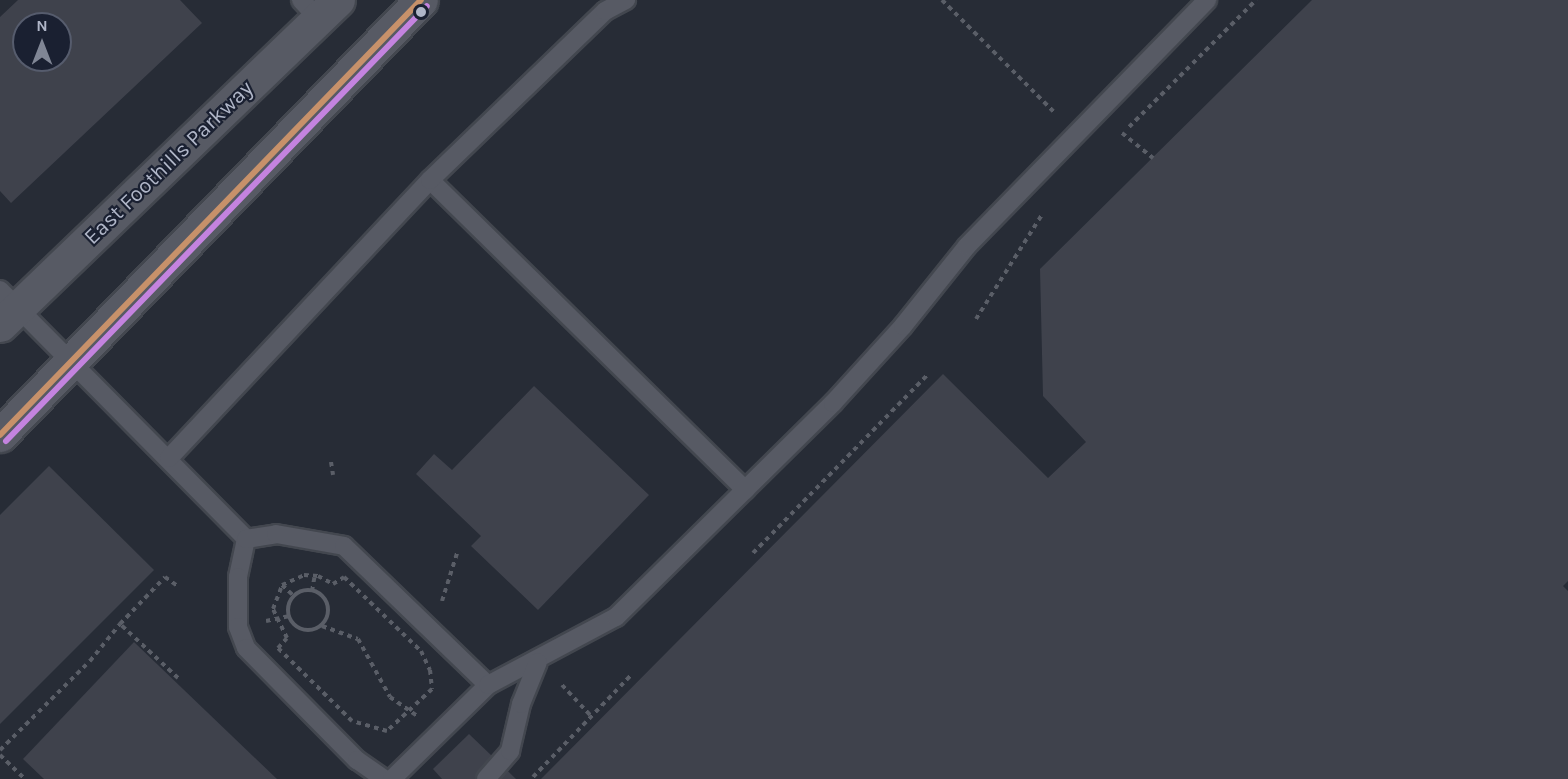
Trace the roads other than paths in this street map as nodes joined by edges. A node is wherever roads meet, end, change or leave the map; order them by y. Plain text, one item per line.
1 (421, 0) edge
2 (626, 0) edge
3 (1207, 0) edge
4 (320, 6) edge
5 (430, 180) junction
6 (6, 308) edge
7 (72, 362) junction
8 (0, 435) edge
9 (169, 458) junction
10 (745, 489) junction
11 (246, 539) junction
12 (538, 662) junction
13 (488, 685) junction
14 (384, 779) edge
15 (392, 779) edge
16 (486, 779) edge

1 - 7 street
2 - 5 lane
3 - 10 lane
4 - 6 street, East Foothills Parkway
5 - 9 lane
5 - 10 lane
6 - 7 lane
7 - 8 street
7 - 9 lane
9 - 11 lane
10 - 12 lane
11 - 13 lane
11 - 14 lane
12 - 13 lane
12 - 16 lane
13 - 15 lane

